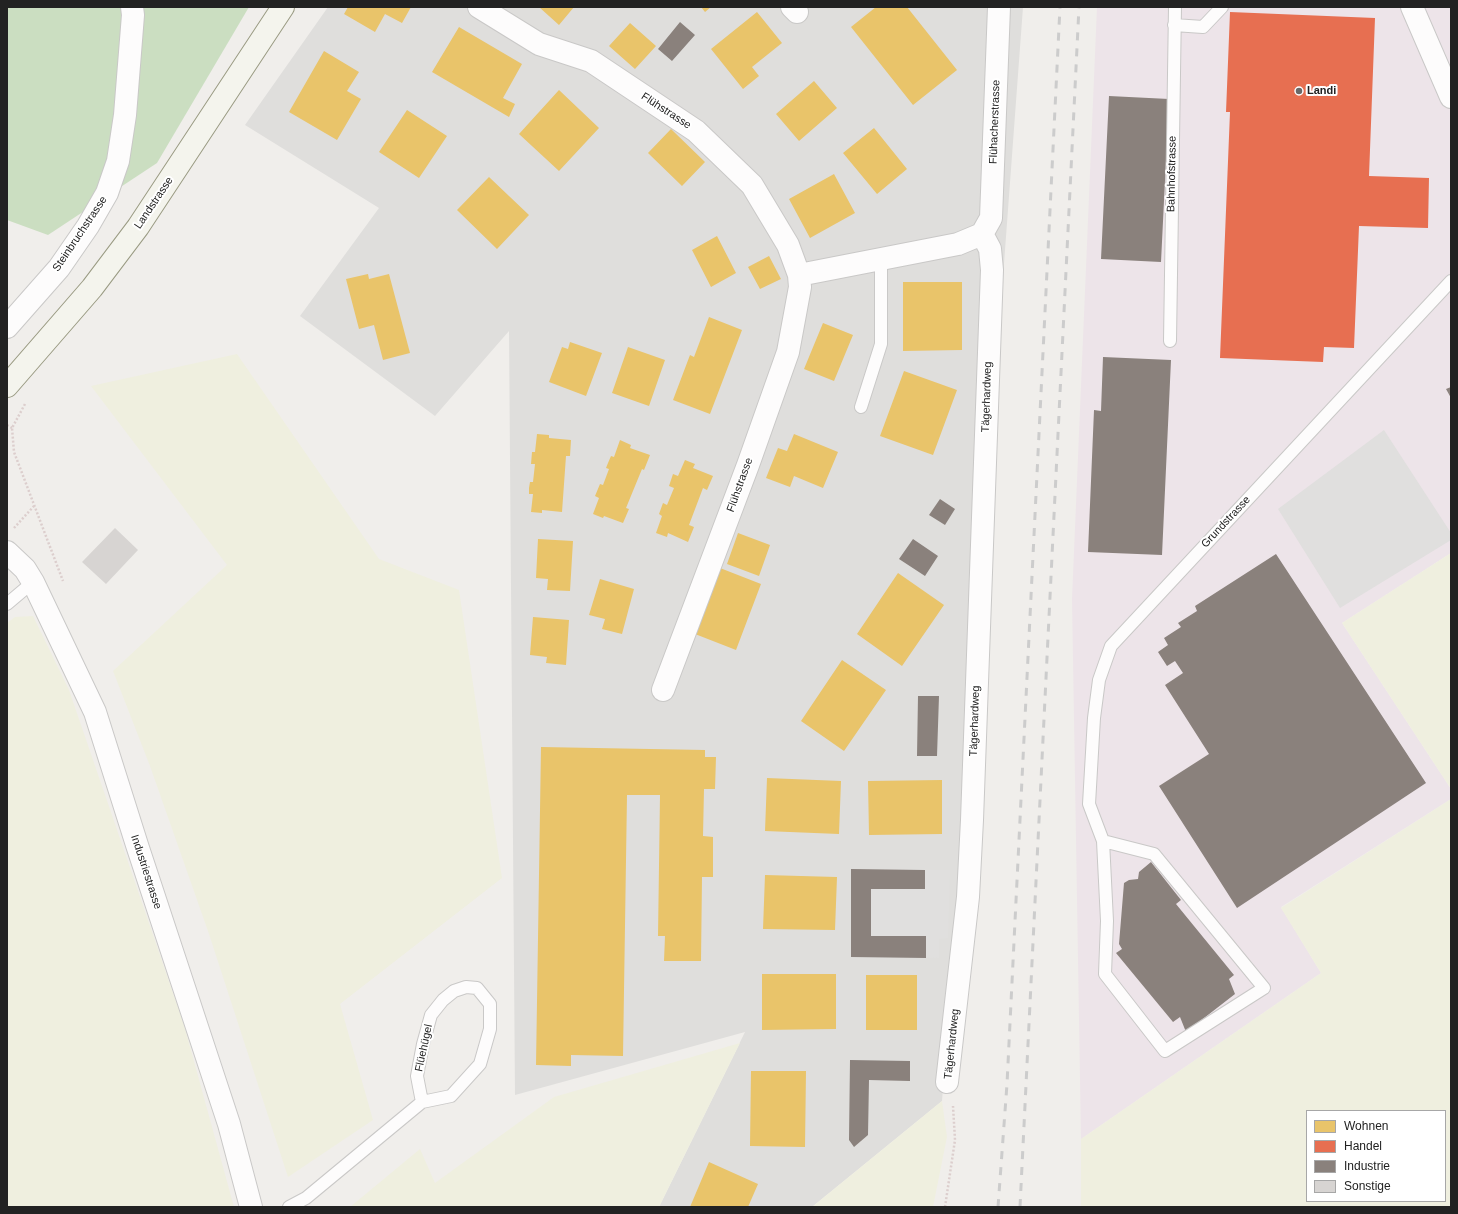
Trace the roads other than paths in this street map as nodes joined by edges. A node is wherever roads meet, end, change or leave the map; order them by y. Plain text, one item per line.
1 (132, 7) edge
2 (283, 7) edge
3 (479, 7) edge
4 (999, 7) edge
5 (1175, 7) edge
6 (1222, 7) edge
7 (1412, 7) edge
8 (1174, 25) junction
9 (1451, 98) edge
10 (982, 234) junction
11 (881, 259) junction
12 (799, 275) junction
13 (1451, 281) edge
14 (7, 327) edge
15 (1170, 341) dead end
16 (7, 386) edge
17 (861, 408) dead end
18 (9, 542) edge
19 (33, 582) junction
20 (7, 604) edge
21 (663, 690) dead end
22 (1103, 841) junction
23 (947, 1082) road end
24 (422, 1102) junction
25 (251, 1207) edge
26 (289, 1207) edge

1 - 14 street, Steinbruchstrasse
2 - 16 main road, Landstrasse
3 - 12 street, Flühstrasse
4 - 10 street, Flühacherstrasse
5 - 8 lane, Bahnhofstrasse
6 - 8 lane
7 - 9 street
8 - 15 lane, Bahnhofstrasse
10 - 11 street
10 - 23 street, Tägerhardweg
11 - 12 street
11 - 17 lane
12 - 21 street, Flühstrasse
13 - 22 lane, Grundstrasse
18 - 19 street, Industriestrasse
19 - 20 lane
19 - 25 street, Industriestrasse
22 - 22 lane
24 - 24 lane, Flüehügel
24 - 26 lane, Flüehügel

